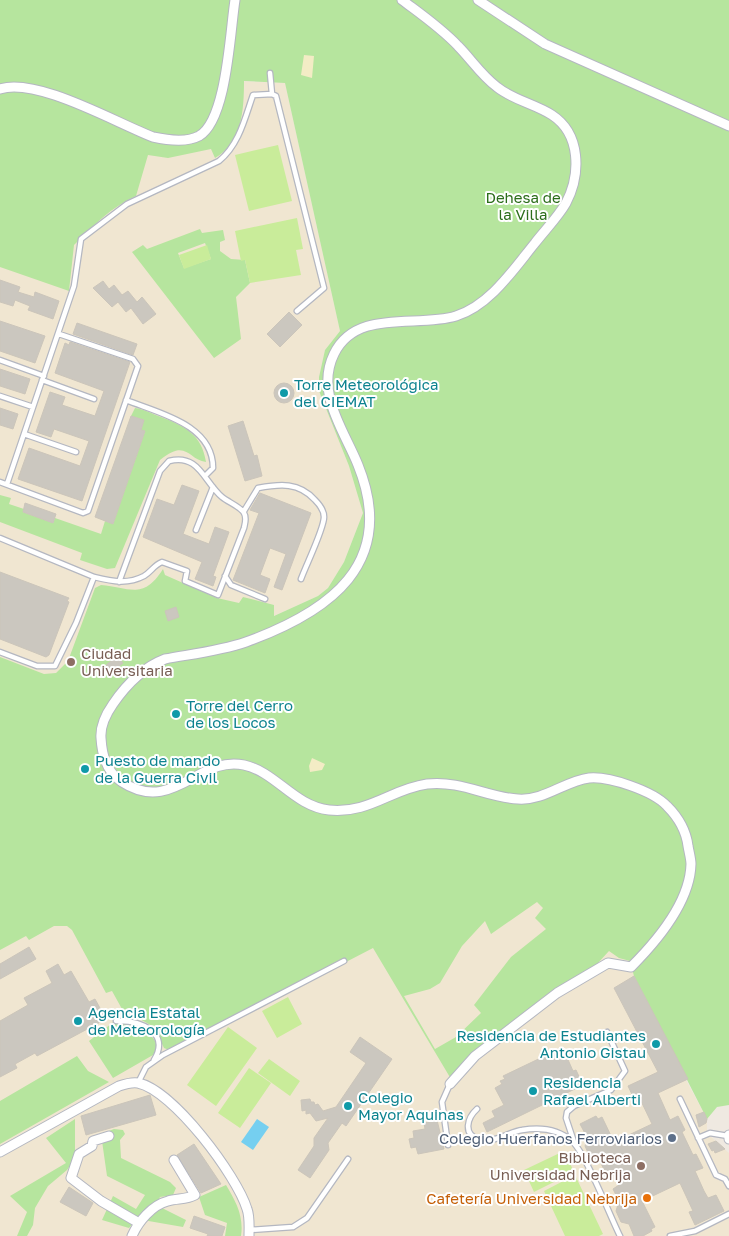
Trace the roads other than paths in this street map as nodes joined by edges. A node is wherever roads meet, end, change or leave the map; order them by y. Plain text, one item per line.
1 (235, 0) edge
2 (402, 0) edge
3 (478, 0) edge
4 (270, 73) dead end
5 (0, 89) edge
6 (272, 94) junction
7 (729, 126) edge
8 (297, 311) dead end
9 (59, 334) junction
10 (0, 360) edge
11 (43, 378) junction
12 (0, 396) edge
13 (94, 399) dead end
14 (126, 400) junction
15 (33, 407) junction
16 (24, 434) junction
17 (76, 452) dead end
18 (205, 476) junction
19 (0, 482) edge
20 (7, 484) junction
21 (213, 487) junction
22 (244, 511) junction
23 (196, 530) dead end
24 (0, 538) edge
25 (94, 576) junction
26 (224, 576) junction
27 (301, 579) dead end
28 (119, 582) junction
29 (265, 599) dead end
30 (0, 652) edge
31 (344, 961) dead end
32 (116, 1021) dead end
33 (607, 1032) dead end
34 (153, 1061) junction
35 (138, 1083) junction
36 (450, 1084) joint
37 (680, 1099) dead end
38 (477, 1110) dead end
39 (109, 1136) dead end
40 (729, 1137) edge
41 (698, 1138) junction
42 (575, 1144) junction
43 (448, 1145) dead end
44 (0, 1152) edge
45 (348, 1159) dead end
46 (174, 1160) dead end
47 (729, 1186) edge
48 (729, 1214) edge
49 (139, 1223) junction
50 (249, 1233) edge
51 (132, 1236) edge
52 (620, 1236) edge
53 (670, 1236) edge

1 - 5 street
2 - 36 street
3 - 7 street
4 - 6 lane
6 - 8 lane
6 - 9 lane
9 - 11 lane
9 - 14 lane
10 - 11 lane
11 - 13 lane
11 - 15 lane
12 - 15 lane
14 - 18 lane
14 - 20 lane
15 - 16 lane
16 - 17 lane
16 - 20 lane
18 - 21 lane
18 - 28 lane
19 - 20 lane
21 - 22 lane
21 - 23 lane
22 - 26 lane
22 - 27 lane
24 - 25 lane
25 - 28 lane
25 - 30 lane
26 - 28 lane
26 - 29 lane
31 - 34 lane
32 - 34 lane
33 - 42 lane
34 - 35 lane
35 - 44 street
35 - 50 street
36 - 43 lane
37 - 41 lane
38 - 42 lane
39 - 49 street
40 - 41 lane
41 - 47 lane
42 - 52 lane
45 - 50 lane
46 - 49 street
48 - 53 lane
49 - 51 street

